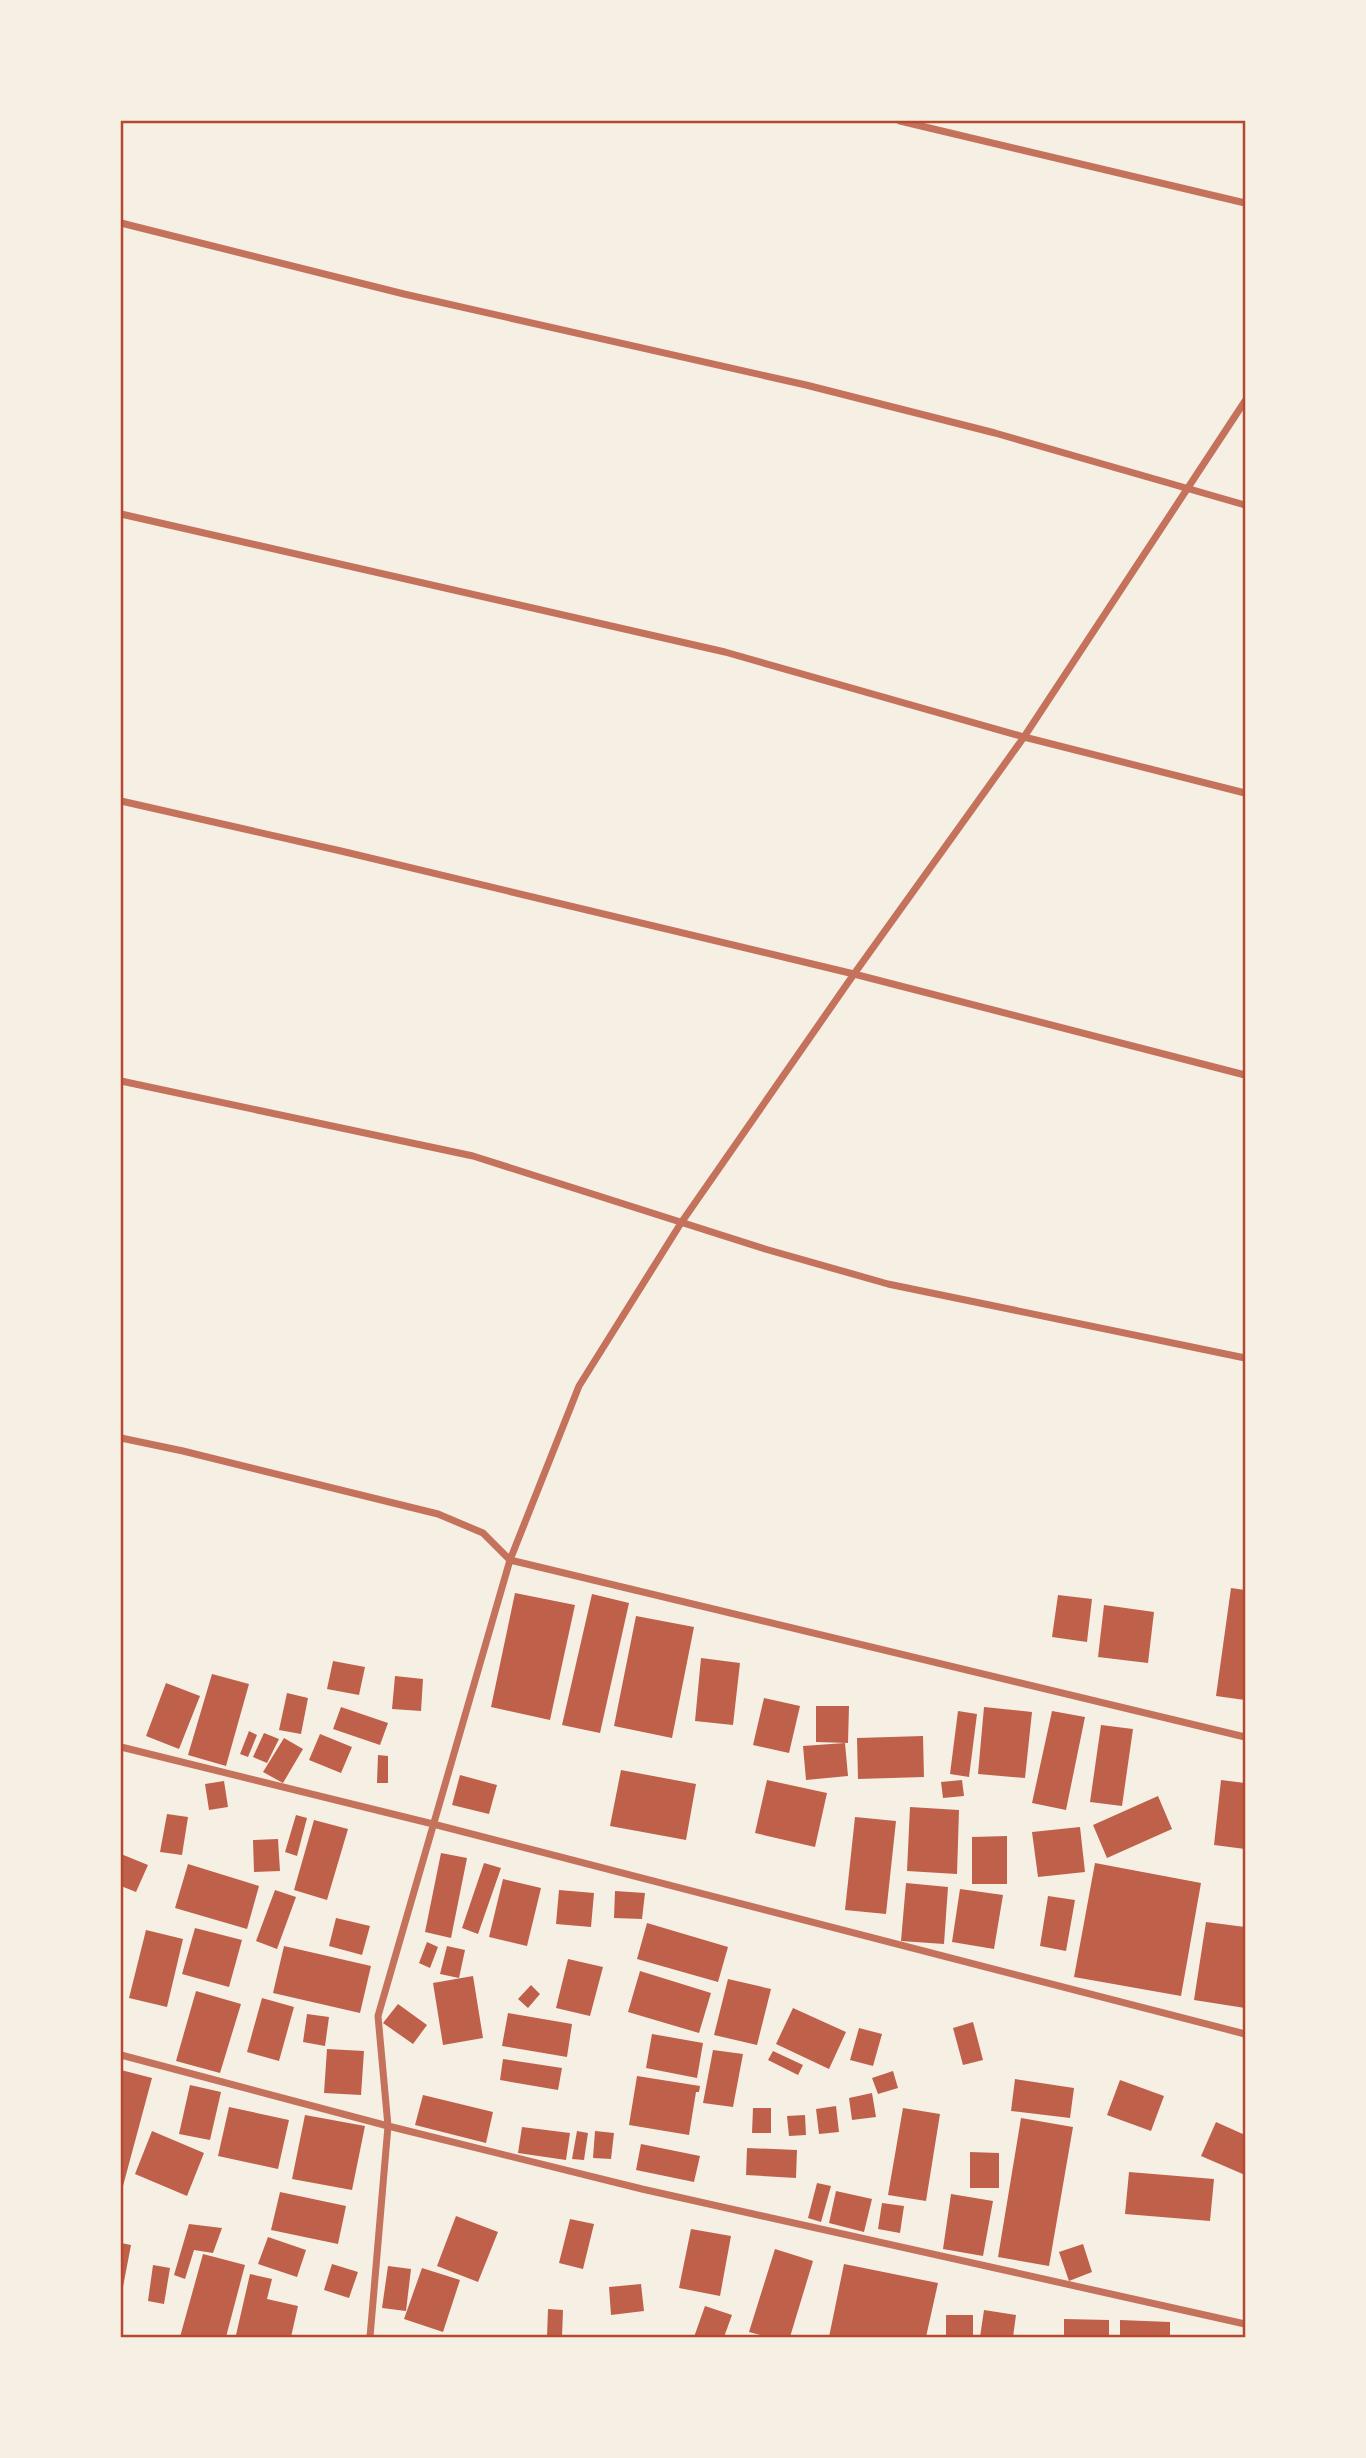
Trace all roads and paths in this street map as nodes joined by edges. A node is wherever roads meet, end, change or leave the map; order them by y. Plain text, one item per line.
1 (900, 121) edge
2 (1245, 203) edge
3 (121, 223) edge
4 (1245, 401) edge
5 (1187, 490) junction
6 (1245, 505) edge
7 (121, 514) edge
8 (1024, 737) junction
9 (1245, 793) edge
10 (121, 801) edge
11 (854, 974) junction
12 (1245, 1075) edge
13 (121, 1082) edge
14 (681, 1223) junction
15 (1245, 1358) edge
16 (121, 1438) edge
17 (510, 1560) junction
18 (1245, 1737) edge
19 (121, 1747) edge
20 (433, 1824) junction
21 (1245, 2034) edge
22 (121, 2055) edge
23 (388, 2126) junction
24 (1245, 2325) edge
25 (370, 2337) edge

1 - 2 street
3 - 5 street
4 - 5 street
5 - 6 street
5 - 8 street
7 - 8 street
8 - 9 street
8 - 11 street
10 - 11 street
11 - 12 street
11 - 14 street
13 - 14 street
14 - 15 street
14 - 17 street
16 - 17 street
17 - 18 street
17 - 20 street
19 - 20 street
20 - 21 street
20 - 23 street
22 - 23 street
23 - 24 street
23 - 25 street

